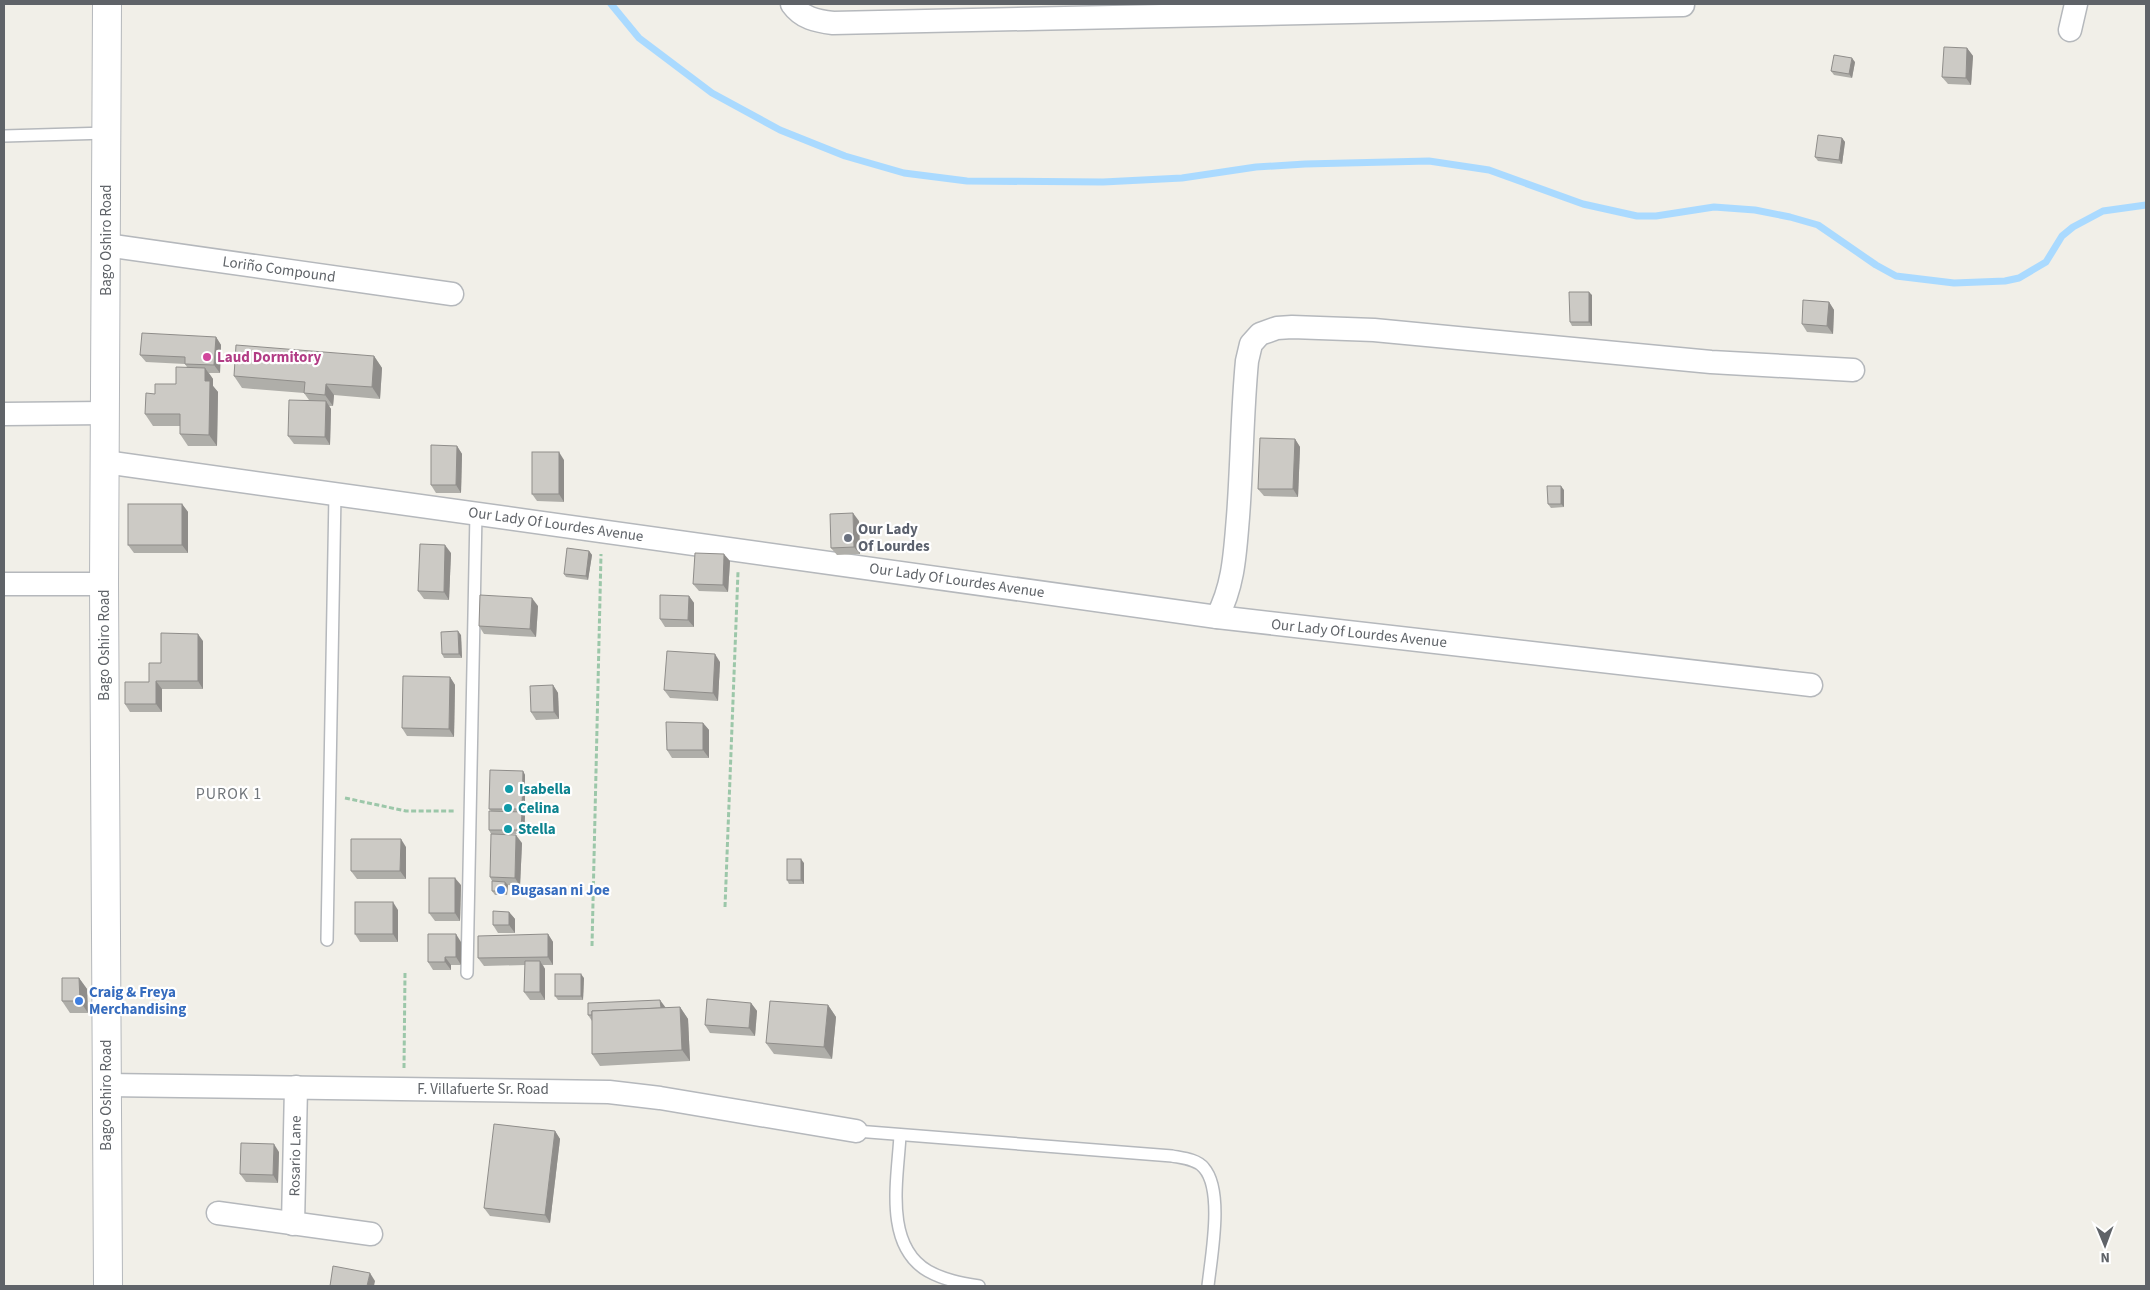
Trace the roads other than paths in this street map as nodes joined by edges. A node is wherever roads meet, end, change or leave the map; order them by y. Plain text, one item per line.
1 (108, 4) edge
2 (792, 4) edge
3 (2076, 4) edge
4 (1683, 5) edge
5 (1124, 10) edge
6 (2070, 30) dead end
7 (107, 133) junction
8 (4, 136) edge
9 (106, 245) junction
10 (452, 294) dead end
11 (1853, 370) dead end
12 (105, 413) junction
13 (4, 414) edge
14 (105, 462) junction
15 (335, 494) junction
16 (476, 513) junction
17 (4, 584) edge
18 (104, 584) junction
19 (1217, 617) junction
20 (1811, 685) dead end
21 (327, 940) dead end
22 (467, 973) dead end
23 (106, 1085) junction
24 (296, 1088) junction
25 (856, 1131) joint
26 (900, 1135) junction
27 (218, 1213) dead end
28 (294, 1224) junction
29 (371, 1234) dead end
30 (108, 1286) edge
31 (979, 1286) edge
32 (1208, 1286) edge

1 - 7 street, Bago Oshiro Road
2 - 5 street
3 - 6 street
4 - 5 street
7 - 8 lane
7 - 9 street, Bago Oshiro Road
9 - 10 street, Loriño Compound
9 - 12 street, Bago Oshiro Road
11 - 19 street
12 - 13 street
12 - 14 street, Bago Oshiro Road
14 - 15 street, Our Lady Of Lourdes Avenue
14 - 18 street, Bago Oshiro Road
15 - 16 street, Our Lady Of Lourdes Avenue
15 - 21 lane
16 - 19 street, Our Lady Of Lourdes Avenue
16 - 22 lane
17 - 18 street
18 - 23 street, Bago Oshiro Road
19 - 20 street, Our Lady Of Lourdes Avenue
23 - 24 street, F. Villafuerte Sr. Road
23 - 30 street, Bago Oshiro Road
24 - 25 street, F. Villafuerte Sr. Road
24 - 28 street, Rosario Lane
25 - 26 lane
26 - 31 lane
26 - 32 lane
27 - 28 street
28 - 29 street

